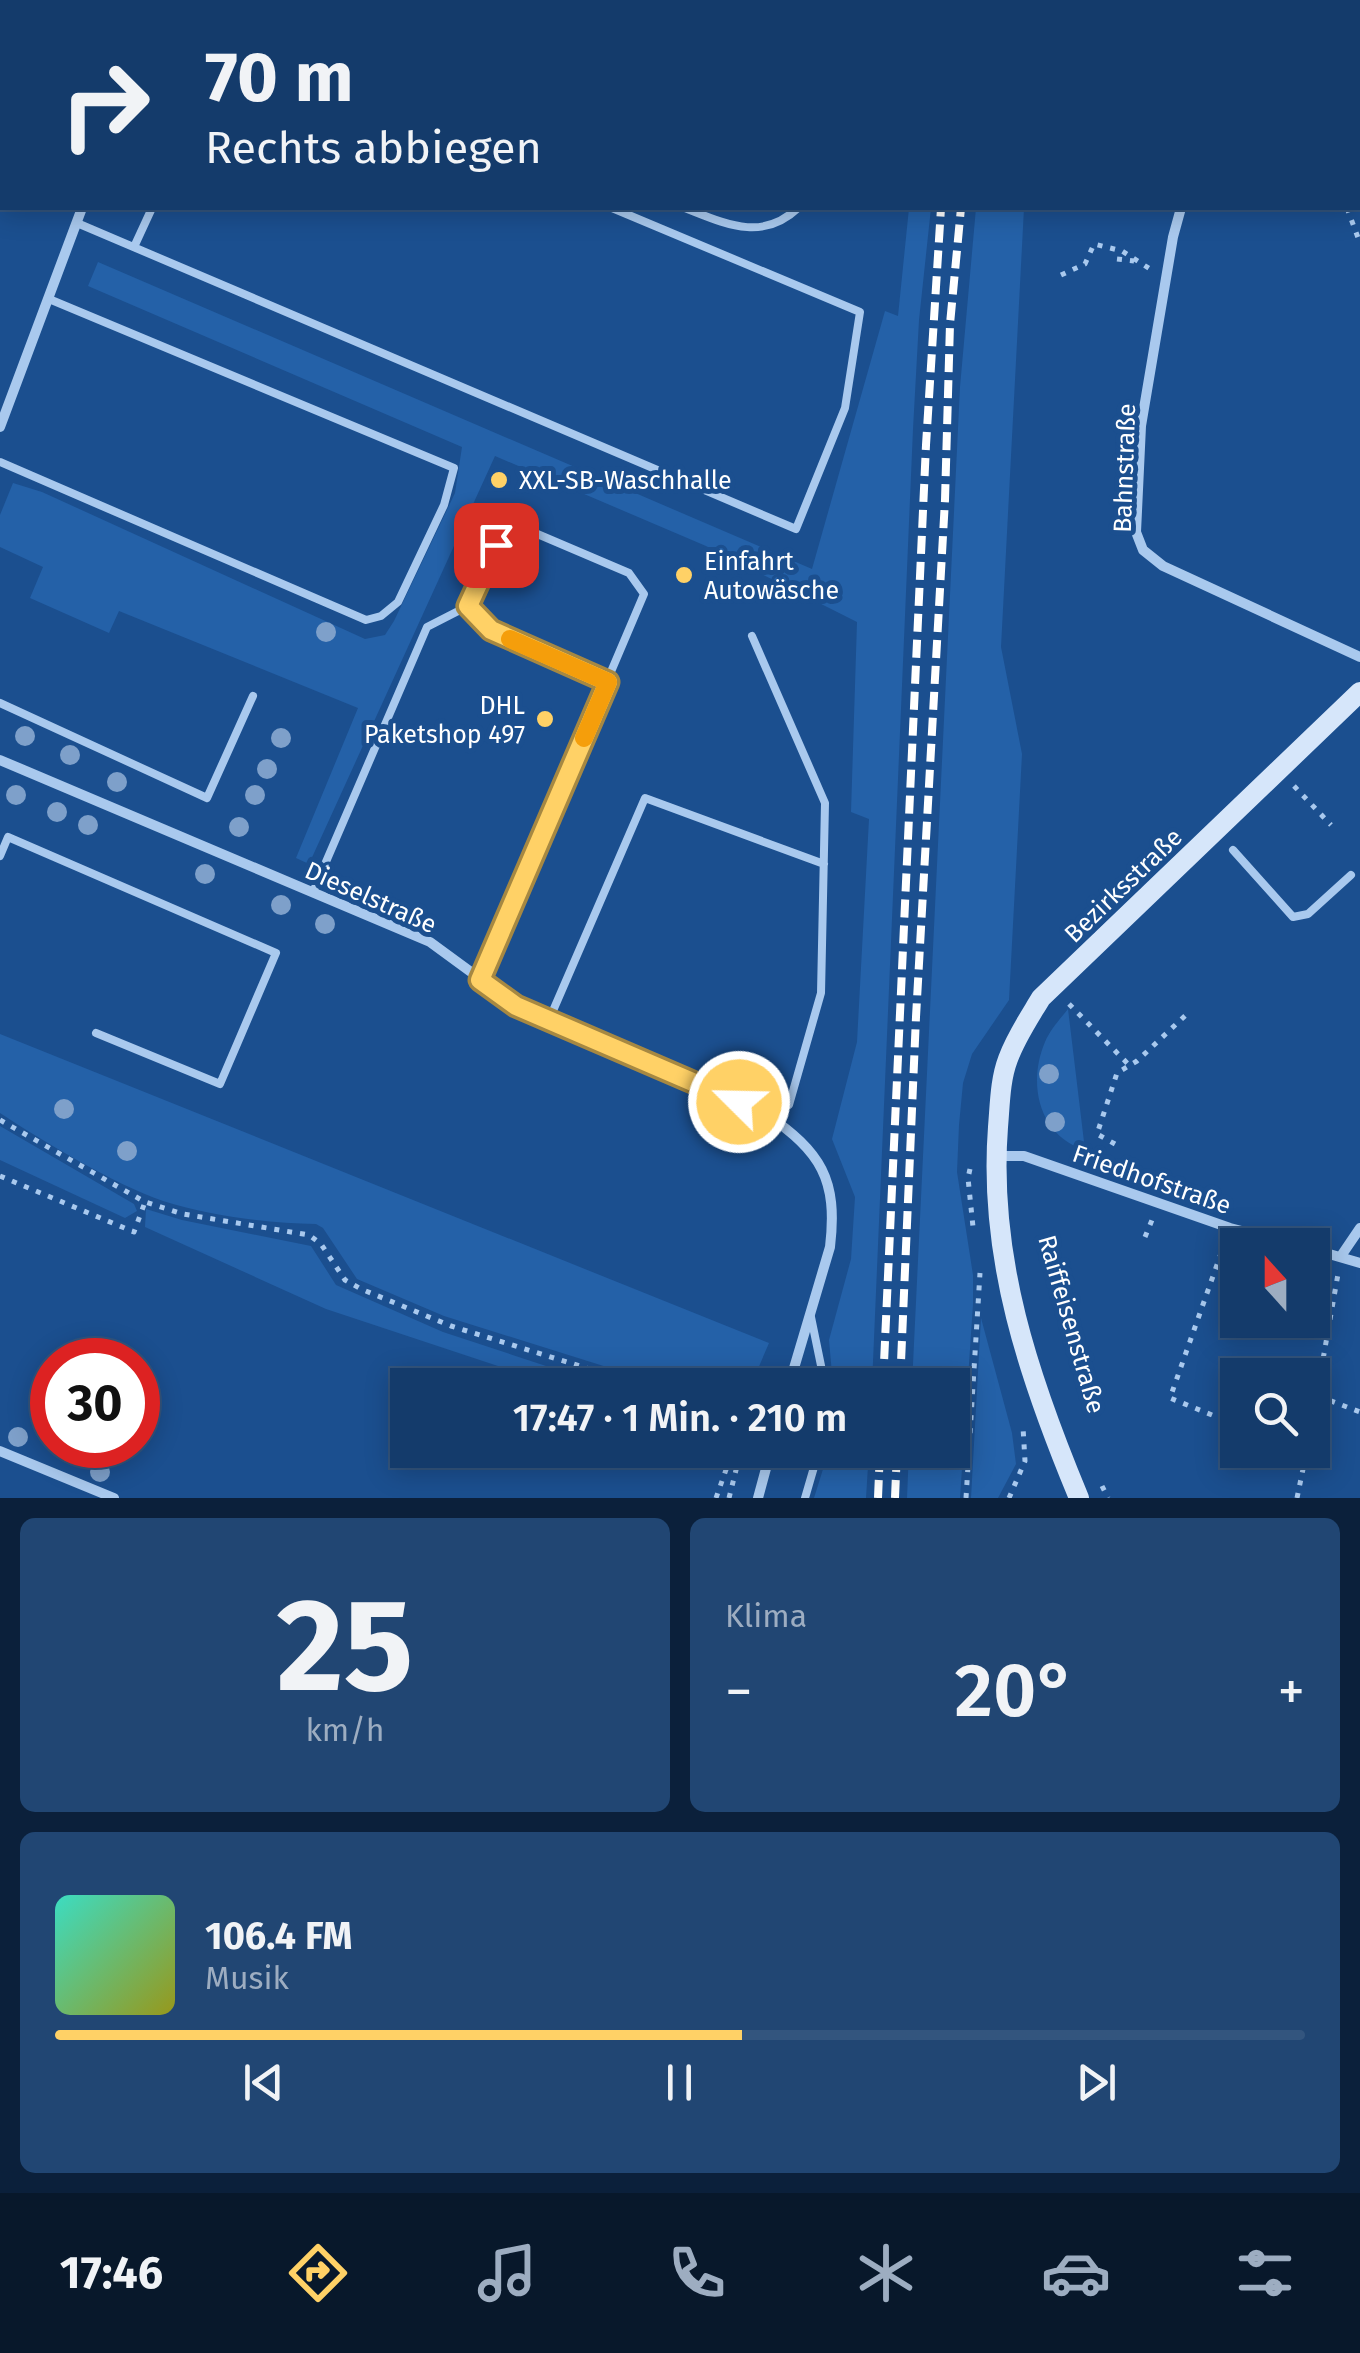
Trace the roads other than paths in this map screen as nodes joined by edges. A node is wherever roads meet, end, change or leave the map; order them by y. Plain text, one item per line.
1 (81, 210) edge
2 (151, 210) edge
3 (617, 210) edge
4 (690, 210) edge
5 (796, 210) edge
6 (1181, 210) edge
7 (76, 223) junction
8 (134, 246) junction
9 (49, 299) junction
10 (0, 427) edge
11 (0, 462) edge
12 (468, 606) junction
13 (752, 636) dead end
14 (1360, 656) edge
15 (608, 682) junction
16 (1360, 692) edge
17 (253, 696) dead end
18 (0, 703) edge
19 (0, 760) edge
20 (1233, 850) dead end
21 (0, 856) edge
22 (824, 864) junction
23 (1350, 875) dead end
24 (313, 892) junction
25 (480, 980) junction
26 (549, 1020) junction
27 (96, 1033) dead end
28 (766, 1114) junction
29 (996, 1156) junction
30 (1230, 1228) edge
31 (1360, 1228) edge
32 (1330, 1254) edge
33 (1341, 1256) junction
34 (1360, 1263) edge
35 (810, 1312) junction
36 (794, 1368) edge
37 (822, 1368) edge
38 (0, 1450) edge
39 (766, 1468) edge
40 (814, 1468) edge
41 (114, 1498) edge
42 (758, 1498) edge
43 (805, 1498) edge
44 (1079, 1498) edge

1 - 7 street
2 - 8 lane
3 - 8 lane
4 - 5 lane
6 - 14 street, Bahnstraße
7 - 8 lane
7 - 9 street
9 - 10 street
9 - 11 lane
12 - 15 lane
12 - 15 lane
12 - 24 lane
13 - 22 lane
15 - 25 lane
16 - 29 street, Bezirksstraße
17 - 18 lane
19 - 24 street, Dieselstraße
20 - 23 lane
21 - 27 lane
22 - 26 lane
22 - 28 lane
24 - 25 street, Dieselstraße
25 - 26 street, Dieselstraße
26 - 28 street, Dieselstraße
28 - 35 street, Dieselstraße
29 - 30 street, Friedhofstraße
29 - 44 street, Raiffeisenstraße
31 - 33 street
32 - 33 street
33 - 34 street
35 - 36 street, Dieselstraße
35 - 37 lane
38 - 41 street
39 - 42 street
40 - 43 lane

